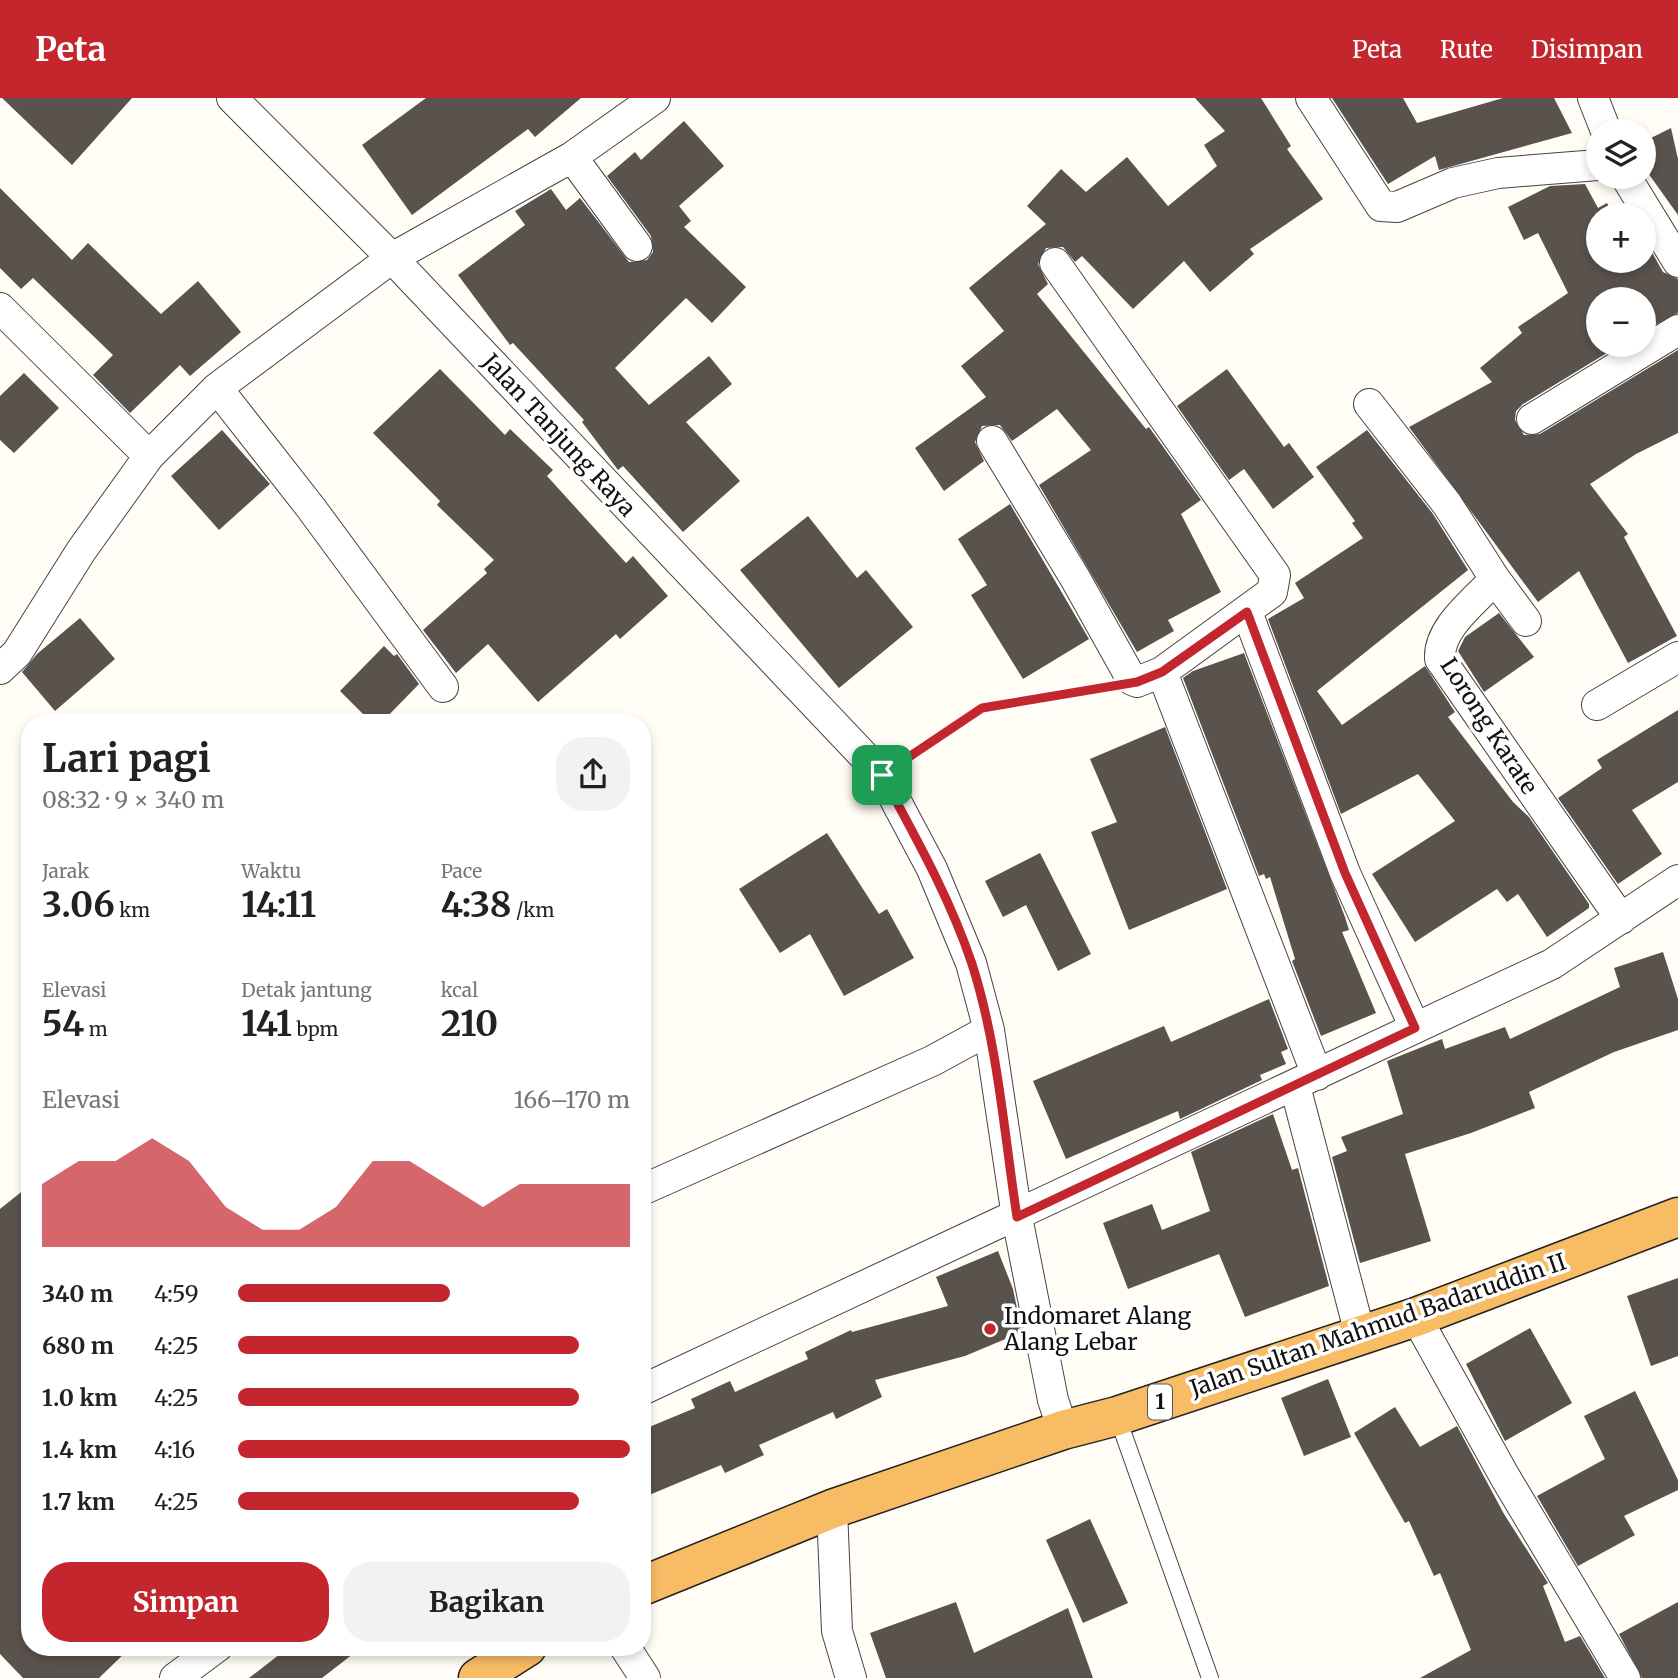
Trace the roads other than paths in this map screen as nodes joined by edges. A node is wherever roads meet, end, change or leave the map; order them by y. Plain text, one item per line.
1 (233, 98) edge
2 (655, 98) edge
3 (1311, 98) edge
4 (1592, 98) edge
5 (1601, 119) edge
6 (572, 157) junction
7 (1586, 167) edge
8 (1633, 189) edge
9 (637, 246) dead end
10 (392, 258) junction
11 (1678, 262) edge
12 (1055, 264) dead end
13 (0, 308) edge
14 (1678, 330) edge
15 (217, 388) junction
16 (1369, 404) dead end
17 (1532, 419) dead end
18 (992, 441) dead end
19 (149, 456) junction
20 (1495, 579) junction
21 (1247, 612) junction
22 (1526, 621) dead end
23 (1678, 657) edge
24 (0, 670) edge
25 (1150, 677) junction
26 (443, 687) dead end
27 (1597, 705) dead end
28 (1678, 880) edge
29 (1621, 919) junction
30 (1415, 1028) junction
31 (989, 1030) junction
32 (1306, 1081) junction
33 (651, 1186) edge
34 (1017, 1217) junction
35 (1678, 1217) edge
36 (1416, 1317) junction
37 (1360, 1334) junction
38 (651, 1386) edge
39 (1117, 1416) junction
40 (1063, 1430) junction
41 (832, 1509) junction
42 (651, 1582) edge
43 (206, 1656) edge
44 (513, 1656) edge
45 (631, 1656) edge
46 (175, 1678) edge
47 (478, 1678) edge
48 (645, 1678) edge
49 (851, 1678) edge
50 (1210, 1678) edge
51 (1625, 1678) edge

1 - 10 street, Jalan Tanjung Raya
2 - 6 street
3 - 7 street
4 - 5 street
6 - 9 street
6 - 10 street
8 - 11 street
10 - 15 street
10 - 31 street, Jalan Tanjung Raya
12 - 21 street
13 - 19 street
14 - 17 street
15 - 19 street
15 - 26 street
16 - 20 street
18 - 25 street
19 - 24 street
20 - 22 street
20 - 29 street, Lorong Karate
21 - 25 street
21 - 30 street
23 - 27 street
25 - 32 street
28 - 29 street
29 - 30 street
30 - 32 street
31 - 33 street
31 - 34 street, Jalan Tanjung Raya
32 - 34 street
32 - 37 street
34 - 38 street
34 - 40 street, Jalan Tanjung Raya
35 - 36 highway, Jalan Sultan Mahmud Badaruddin II / 1
36 - 37 highway, Jalan Sultan Mahmud Badaruddin II / 1
36 - 51 street
37 - 39 highway, Jalan Sultan Mahmud Badaruddin II / 1
39 - 40 highway, Jalan Sultan Mahmud Badaruddin II / 1
39 - 50 lane
40 - 41 highway, Jalan Sultan Mahmud Badaruddin II / 1
41 - 42 highway, Jalan Sultan Mahmud Badaruddin II / 1
41 - 49 street
43 - 46 street
44 - 47 highway
45 - 48 street

